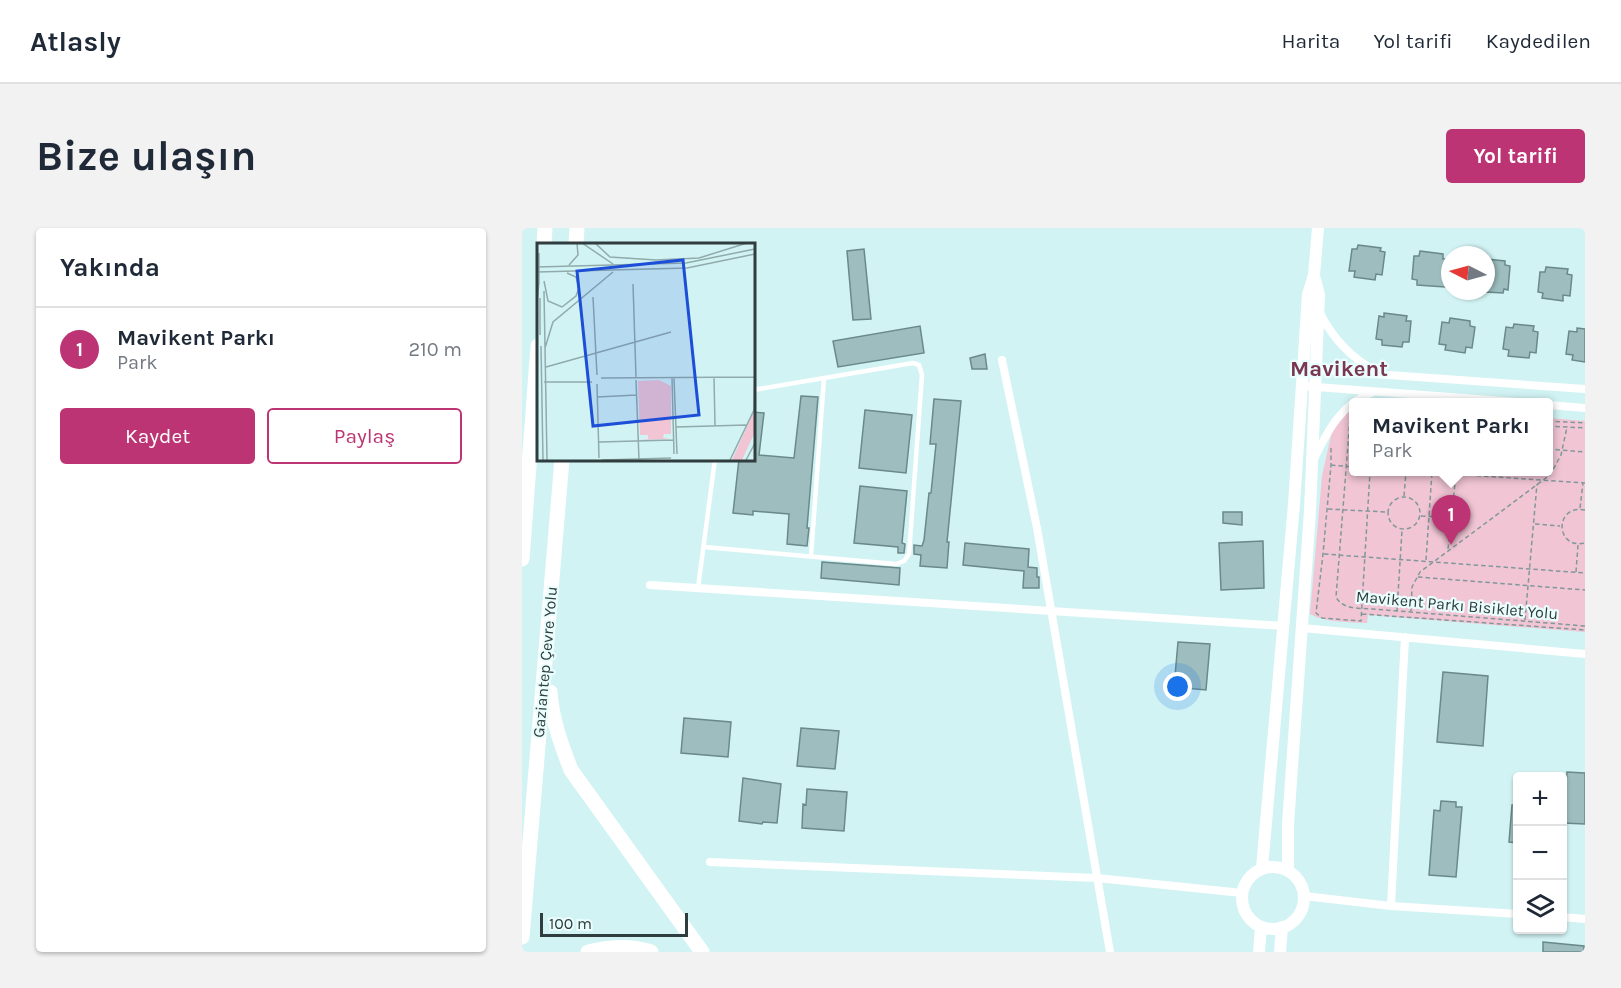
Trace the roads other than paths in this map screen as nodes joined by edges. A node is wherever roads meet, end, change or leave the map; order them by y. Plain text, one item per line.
1 (545, 228) edge
2 (577, 228) edge
3 (1318, 228) edge
4 (544, 243) edge
5 (576, 243) edge
6 (1314, 275) junction
7 (1318, 311) junction
8 (537, 359) edge
9 (1002, 360) dead end
10 (1310, 369) junction
11 (1380, 374) junction
12 (825, 378) junction
13 (1309, 386) junction
14 (1585, 389) edge
15 (754, 390) edge
16 (1376, 392) junction
17 (1363, 398) edge
18 (1460, 398) edge
19 (1553, 405) edge
20 (1349, 406) edge
21 (1585, 408) edge
22 (562, 460) edge
23 (715, 460) edge
24 (1312, 465) junction
25 (556, 538) junction
26 (523, 543) edge
27 (704, 547) junction
28 (811, 556) junction
29 (522, 559) edge
30 (650, 585) dead end
31 (698, 588) junction
32 (1052, 611) junction
33 (1284, 626) junction
34 (1302, 628) junction
35 (1405, 637) junction
36 (1585, 654) edge
37 (710, 862) dead end
38 (1262, 868) junction
39 (1288, 871) junction
40 (1097, 878) junction
41 (1242, 893) junction
42 (1304, 896) junction
43 (1391, 906) junction
44 (1513, 914) edge
45 (1567, 917) edge
46 (1585, 919) edge
47 (1262, 927) junction
48 (1282, 927) junction
49 (522, 937) edge
50 (588, 952) edge
51 (651, 952) edge
52 (702, 952) edge
53 (1110, 952) edge
54 (1259, 952) edge
55 (1280, 952) edge

1 - 4 highway
2 - 5 highway
3 - 6 main road
6 - 7 main road
6 - 10 main road
7 - 10 main road
7 - 11 street
8 - 26 highway
9 - 32 street
10 - 11 street
10 - 13 main road
11 - 14 street
12 - 15 lane
12 - 28 lane
12 - 28 lane
13 - 16 street
13 - 24 main road
13 - 33 main road
16 - 17 street
16 - 18 street
19 - 21 street
20 - 24 street
22 - 25 highway, Gaziantep Çevre Yolu
23 - 27 lane
24 - 34 main road
25 - 49 highway, Gaziantep Çevre Yolu
25 - 52 highway
26 - 29 highway
27 - 28 lane
27 - 31 lane
30 - 31 street
31 - 32 street
32 - 33 street
32 - 40 street
33 - 38 main road
34 - 35 street
34 - 39 main road
35 - 36 street
35 - 43 street
37 - 40 street
38 - 39 main road
38 - 41 main road
39 - 42 main road
40 - 41 street
40 - 53 street
41 - 47 main road
42 - 43 street
42 - 48 main road
43 - 44 street
45 - 46 street
47 - 48 main road
47 - 54 main road
48 - 55 main road
50 - 51 highway

